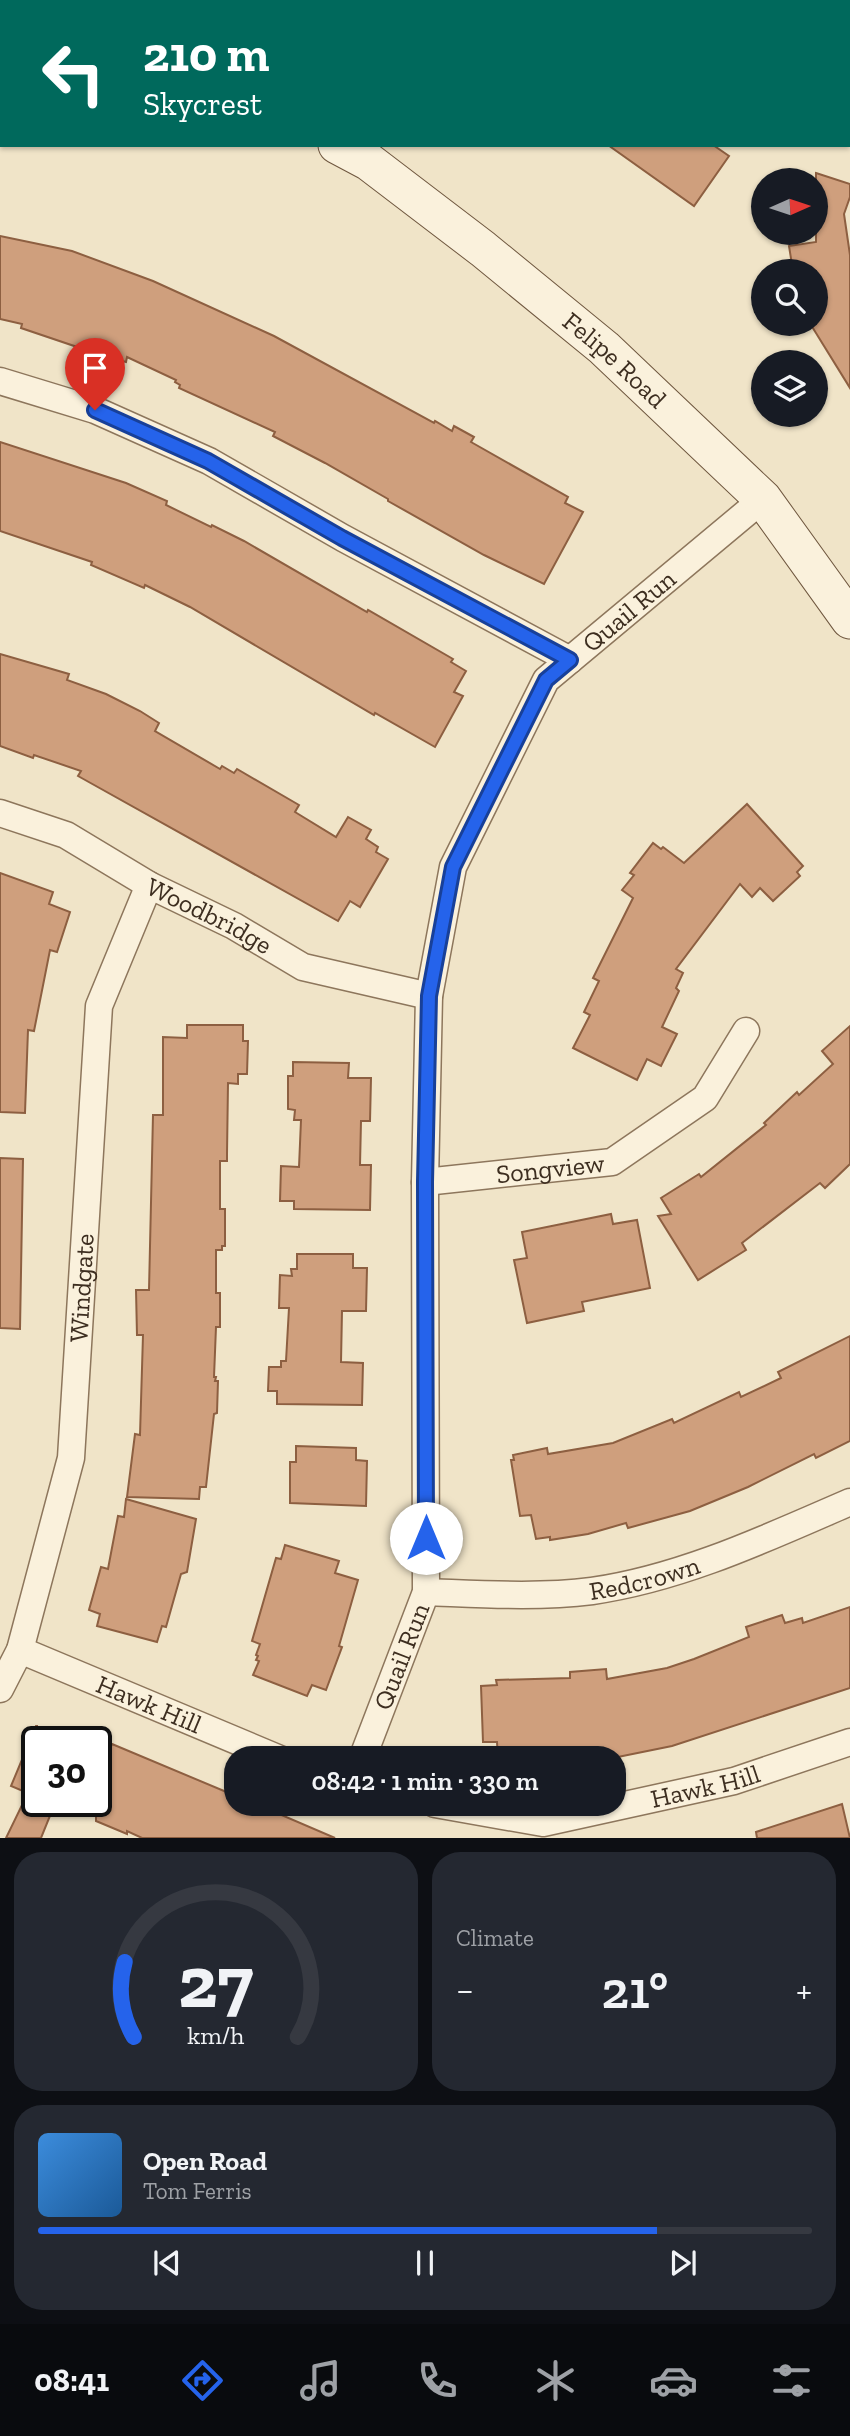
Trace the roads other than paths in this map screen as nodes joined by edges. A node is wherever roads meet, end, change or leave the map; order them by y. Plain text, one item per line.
1 (341, 147) edge
2 (0, 381) edge
3 (763, 499) junction
4 (850, 620) edge
5 (570, 660) junction
6 (0, 813) edge
7 (149, 885) junction
8 (429, 996) junction
9 (746, 1031) dead end
10 (425, 1182) junction
11 (850, 1502) edge
12 (426, 1592) junction
13 (20, 1650) junction
14 (0, 1689) edge
15 (850, 1742) edge
16 (249, 1746) edge
17 (367, 1746) edge
18 (626, 1805) edge
19 (500, 1816) edge
20 (579, 1816) edge

1 - 3 main road, Felipe Road
2 - 5 street
3 - 4 main road, Felipe Road
3 - 5 street, Quail Run
5 - 8 street, Quail Run
6 - 7 street, Woodbridge
7 - 8 street, Woodbridge
7 - 13 street, Windgate
8 - 10 street, Quail Run
9 - 10 street, Songview
10 - 12 street, Quail Run
11 - 12 street, Redcrown
12 - 17 street, Quail Run
13 - 14 street, Windgate
13 - 16 street, Hawk Hill
15 - 18 street, Hawk Hill
19 - 20 street, Hawk Hill

